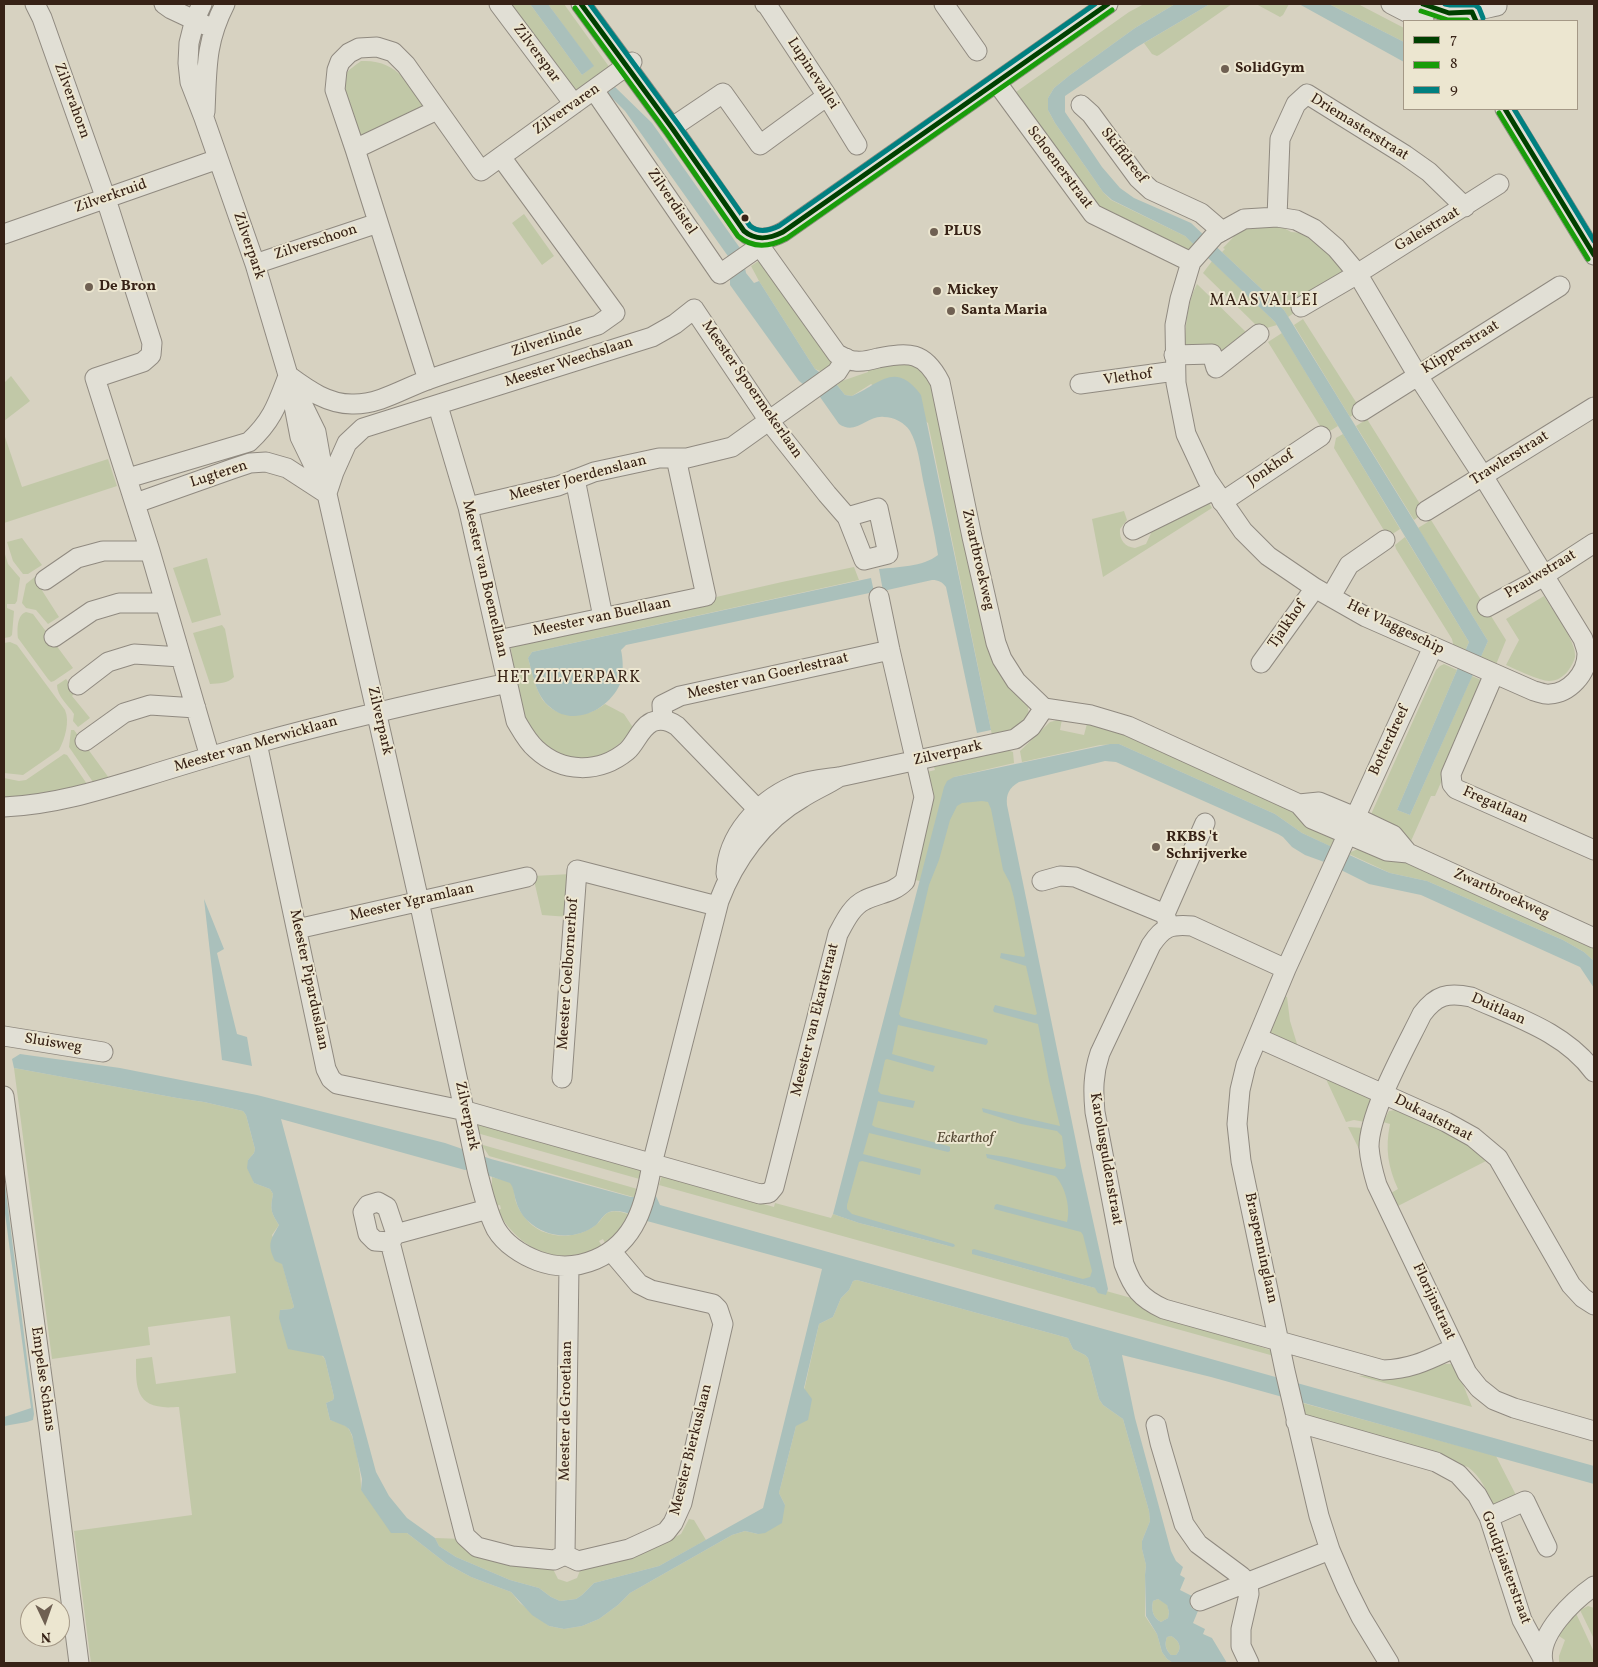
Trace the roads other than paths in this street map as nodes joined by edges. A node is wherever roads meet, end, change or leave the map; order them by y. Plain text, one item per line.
1 (35, 4) edge
2 (164, 4) edge
3 (226, 4) edge
4 (499, 4) edge
5 (581, 4) edge
6 (590, 4) edge
7 (765, 4) edge
8 (944, 4) edge
9 (1108, 4) edge
10 (1391, 4) edge
11 (1423, 4) edge
12 (1499, 5) edge
13 (198, 12) edge
14 (1468, 18) edge
15 (1422, 20) edge
16 (214, 29) junction
17 (977, 51) dead end
18 (629, 64) junction
19 (996, 83) junction
20 (594, 90) junction
21 (827, 96) junction
22 (574, 104) junction
23 (1081, 106) dead end
24 (437, 110) junction
25 (1506, 110) edge
26 (204, 118) junction
27 (678, 124) junction
28 (857, 146) dead end
29 (355, 149) junction
30 (501, 157) junction
31 (218, 159) junction
32 (1499, 184) dead end
33 (106, 199) junction
34 (1465, 207) junction
35 (1277, 216) junction
36 (378, 223) junction
37 (1219, 233) junction
38 (4, 234) edge
39 (760, 244) junction
40 (1594, 255) edge
41 (1194, 259) junction
42 (254, 264) junction
43 (1357, 273) junction
44 (1560, 286) dead end
45 (1301, 307) dead end
46 (694, 309) joint
47 (1259, 334) dead end
48 (1174, 363) junction
49 (842, 365) junction
50 (288, 375) junction
51 (1418, 376) junction
52 (428, 380) junction
53 (1080, 384) dead end
54 (438, 406) junction
55 (1594, 407) edge
56 (1362, 411) dead end
57 (769, 421) junction
58 (1321, 436) dead end
59 (676, 458) junction
60 (1483, 476) junction
61 (128, 478) junction
62 (575, 479) junction
63 (327, 494) junction
64 (1218, 496) junction
65 (136, 503) junction
66 (468, 507) junction
67 (1426, 511) dead end
68 (847, 516) dead end
69 (1133, 530) dead end
70 (1385, 540) dead end
71 (1594, 544) edge
72 (150, 551) junction
73 (1544, 575) junction
74 (45, 580) dead end
75 (1323, 592) junction
76 (879, 597) dead end
77 (165, 604) junction
78 (1487, 606) dead end
79 (603, 617) junction
80 (54, 637) dead end
81 (498, 640) junction
82 (890, 650) junction
83 (1439, 650) junction
84 (181, 657) junction
85 (1261, 663) dead end
86 (1489, 672) junction
87 (508, 683) junction
88 (78, 684) dead end
89 (196, 708) junction
90 (1044, 708) junction
91 (377, 711) junction
92 (663, 720) junction
93 (85, 741) dead end
94 (257, 744) junction
95 (210, 758) junction
96 (916, 761) junction
97 (4, 807) edge
98 (764, 816) junction
99 (1205, 823) dead end
100 (1348, 833) junction
101 (1594, 850) edge
102 (527, 877) dead end
103 (1042, 881) dead end
104 (419, 901) junction
105 (717, 906) junction
106 (1167, 921) junction
107 (297, 930) junction
108 (1594, 938) edge
109 (1286, 969) junction
110 (4, 1036) edge
111 (1258, 1038) junction
112 (103, 1052) dead end
113 (1594, 1072) edge
114 (562, 1078) dead end
115 (1384, 1095) junction
116 (4, 1096) edge
117 (466, 1111) junction
118 (652, 1164) junction
119 (488, 1209) junction
120 (612, 1250) junction
121 (569, 1266) junction
122 (1594, 1306) edge
123 (1280, 1343) junction
124 (1454, 1348) junction
125 (1295, 1417) junction
126 (1156, 1425) dead end
127 (1594, 1431) edge
128 (1489, 1517) junction
129 (1546, 1547) dead end
130 (1330, 1550) junction
131 (565, 1555) junction
132 (1248, 1583) junction
133 (1594, 1586) edge
134 (1200, 1601) dead end
135 (1542, 1660) edge
136 (79, 1663) edge
137 (1249, 1663) edge
138 (1388, 1663) edge

1 - 33 street, Zilverahorn
2 - 13 street
3 - 16 street, Zilverpark
4 - 22 street, Zilverspar
5 - 18 street
6 - 18 street
7 - 21 street, Lupinevallei
8 - 17 street
9 - 19 street
10 - 15 street
11 - 14 street
12 - 14 street
13 - 16 street
13 - 26 street, Zilverpark
16 - 26 street, Zilverpark
18 - 20 street, Zilvervaren
18 - 27 street
18 - 39 street
19 - 39 street
19 - 41 street, Schoenerstraat
20 - 22 street, Zilvervaren
20 - 39 street, Zilverdistel
21 - 27 street
21 - 28 street, Lupinevallei
22 - 30 street, Zilvervaren
23 - 37 street, Skiffdreef
24 - 29 street
24 - 29 street
24 - 30 street
25 - 40 street
26 - 31 street, Zilverpark
27 - 39 street
29 - 36 street
30 - 52 street, Zilverlinde
31 - 33 street, Zilverkruid
31 - 42 street, Zilverpark
32 - 34 street, Galeistraat
33 - 38 street, Zilverkruid
33 - 61 street, Zilverahorn
34 - 35 street, Driemasterstraat
34 - 43 street, Galeistraat
35 - 37 street, Het Vlaggeschip
35 - 43 street, Het Vlaggeschip
36 - 42 street, Zilverschoon
36 - 52 street
37 - 41 street, Het Vlaggeschip
39 - 49 street
41 - 48 street, Het Vlaggeschip
42 - 50 street, Zilverpark
43 - 45 street
43 - 51 street, Het Vlaggeschip
44 - 51 street, Klipperstraat
46 - 54 street, Meester Weechslaan
46 - 57 street, Meester Spoermekerlaan
47 - 48 street, Vlethof
48 - 53 street, Vlethof
48 - 64 street, Het Vlaggeschip
49 - 57 street, Meester Joerdenslaan
49 - 90 street, Zwartbroekweg
50 - 52 street
50 - 61 street, Lugteren
50 - 63 street, Zilverpark
51 - 56 street, Klipperstraat
51 - 60 street, Het Vlaggeschip
54 - 63 street
54 - 66 street, Meester van Boemellaan
55 - 60 street, Trawlerstraat
57 - 59 street, Meester Joerdenslaan
57 - 68 street, Meester Spoermekerlaan
58 - 64 street, Jonkhof
59 - 62 street, Meester Joerdenslaan
59 - 79 street, Meester van Buellaan
60 - 67 street, Trawlerstraat
60 - 73 street, Het Vlaggeschip
61 - 65 street
62 - 66 street, Meester Joerdenslaan
62 - 79 street
63 - 65 street, Lugteren
63 - 91 street, Zilverpark
64 - 69 street, Jonkhof
64 - 75 street, Het Vlaggeschip
65 - 72 street
66 - 81 street, Meester van Boemellaan
70 - 75 street, Tjalkhof
71 - 73 street, Prauwstraat
72 - 74 street
72 - 77 street
73 - 78 street, Prauwstraat
73 - 86 street, Het Vlaggeschip
75 - 83 street, Het Vlaggeschip
75 - 85 street, Tjalkhof
76 - 82 street
77 - 80 street
77 - 84 street
79 - 81 street, Meester van Buellaan
81 - 87 street, Meester van Boemellaan
82 - 92 street, Meester van Goerlestraat
82 - 96 street
83 - 86 street, Het Vlaggeschip
83 - 100 street, Botterdreef
84 - 88 street
84 - 89 street
86 - 101 street, Fregatlaan
87 - 91 street, Meester van Merwicklaan
87 - 92 street, Meester van Boemellaan
89 - 93 street
89 - 95 street
90 - 96 street, Zilverpark
90 - 100 street, Zwartbroekweg
91 - 94 street, Meester van Merwicklaan
91 - 104 street, Zilverpark
92 - 98 street
94 - 95 street, Meester van Merwicklaan
94 - 107 street, Meester Piparduslaan
95 - 97 street, Meester van Merwicklaan
96 - 98 street, Zilverpark
96 - 118 street, Meester van Ekartstraat
98 - 105 street, Zilverpark
99 - 106 street
100 - 108 street, Zwartbroekweg
100 - 109 street, Braspenninglaan
102 - 104 street, Meester Ygramlaan
103 - 106 street
104 - 107 street, Meester Ygramlaan
104 - 117 street, Zilverpark
105 - 114 street, Meester Coelbornerhof
105 - 118 street, Zilverpark
106 - 109 street
106 - 123 street, Karolusguldenstraat
107 - 117 street, Meester Piparduslaan
109 - 111 street, Braspenninglaan
110 - 112 street, Sluisweg
111 - 115 street, Dukaatstraat
111 - 123 street, Braspenninglaan
113 - 115 street, Duitlaan
115 - 122 street, Dukaatstraat
115 - 124 street, Florijnstraat
116 - 136 street, Empelse Schans
117 - 118 street
117 - 119 street, Zilverpark
118 - 120 street, Zilverpark
119 - 121 street, Zilverpark
119 - 131 street, Meester Bierkuslaan
120 - 121 street, Zilverpark
120 - 131 street, Meester Bierkuslaan
121 - 131 street, Meester de Groetlaan
123 - 124 street, Karolusguldenstraat
123 - 125 street, Braspenninglaan
124 - 127 street, Florijnstraat
125 - 128 street, Goudpiasterstraat
125 - 130 street, Braspenninglaan
126 - 132 street
128 - 129 street
128 - 135 street, Goudpiasterstraat
130 - 132 street
130 - 138 street, Braspenninglaan
132 - 134 street
132 - 137 street
133 - 135 street

